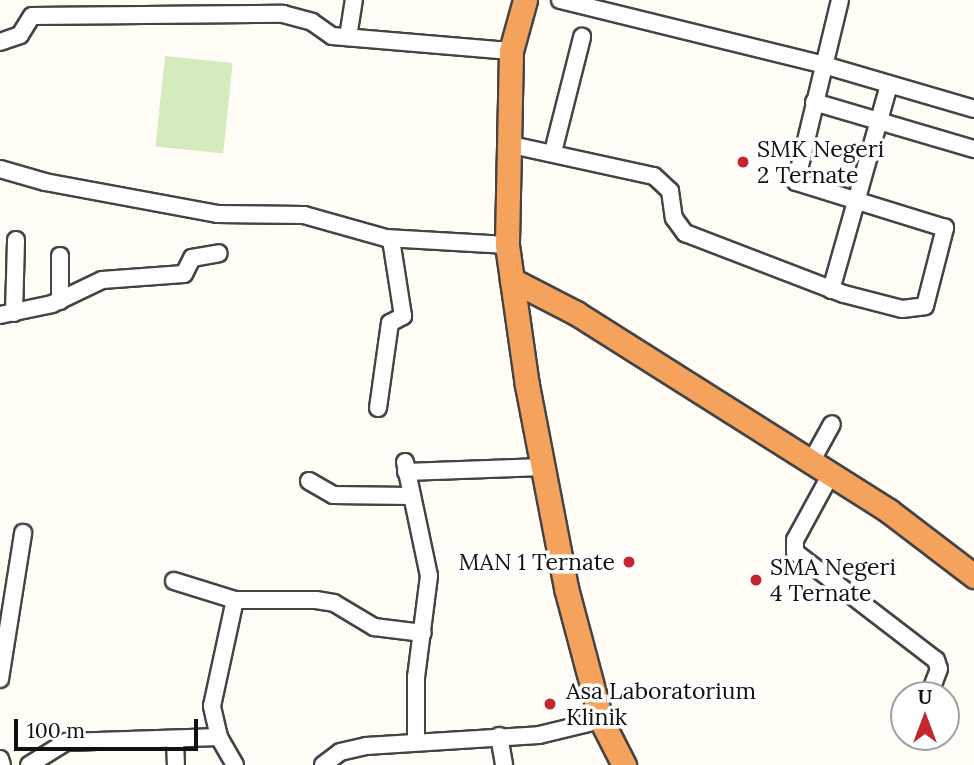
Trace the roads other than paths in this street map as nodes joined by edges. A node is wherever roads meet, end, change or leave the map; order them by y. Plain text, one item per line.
1 (354, 0) edge
2 (525, 0) edge
3 (560, 0) edge
4 (840, 0) edge
5 (348, 37) junction
6 (582, 37) dead end
7 (0, 42) edge
8 (511, 51) junction
9 (824, 65) junction
10 (889, 85) junction
11 (814, 102) junction
12 (974, 109) edge
13 (879, 121) junction
14 (507, 144) junction
15 (974, 149) edge
16 (553, 152) junction
17 (0, 169) edge
18 (858, 201) junction
19 (391, 239) junction
20 (16, 240) dead end
21 (506, 245) junction
22 (219, 253) dead end
23 (60, 256) dead end
24 (512, 280) junction
25 (831, 290) junction
26 (60, 301) junction
27 (7, 314) edge
28 (378, 408) dead end
29 (832, 424) dead end
30 (544, 467) junction
31 (821, 468) junction
32 (309, 481) dead end
33 (410, 496) junction
34 (23, 533) dead end
35 (974, 576) edge
36 (174, 581) dead end
37 (235, 600) junction
38 (423, 633) junction
39 (0, 680) edge
40 (934, 681) edge
41 (601, 720) junction
42 (499, 736) junction
43 (219, 737) junction
44 (175, 739) junction
45 (416, 740) junction
46 (0, 759) edge
47 (2, 765) edge
48 (29, 765) edge
49 (176, 765) edge
50 (235, 765) edge
51 (323, 765) edge
52 (504, 765) edge
53 (624, 765) edge

1 - 5 street
2 - 8 highway
3 - 9 street
4 - 9 street
5 - 7 street
5 - 8 street
6 - 16 street
8 - 14 highway
9 - 10 street
9 - 11 street
10 - 12 street
10 - 13 street
11 - 13 street
11 - 18 street
13 - 15 street
13 - 18 street
14 - 16 street
14 - 21 highway
16 - 25 street
17 - 19 street
18 - 25 street
18 - 25 street
19 - 21 street
19 - 28 street
20 - 27 street
21 - 24 highway
22 - 26 street
23 - 26 street
24 - 30 highway
24 - 31 highway
26 - 27 street
29 - 31 street
30 - 33 street
30 - 41 highway
31 - 35 highway
31 - 40 street
32 - 33 street
33 - 38 street
34 - 39 street
36 - 37 street
37 - 38 street
37 - 43 street
38 - 45 street
41 - 42 street
41 - 53 highway
42 - 45 street
42 - 52 street
43 - 44 street
43 - 50 street
44 - 48 street
44 - 49 street
45 - 51 street
46 - 47 street

